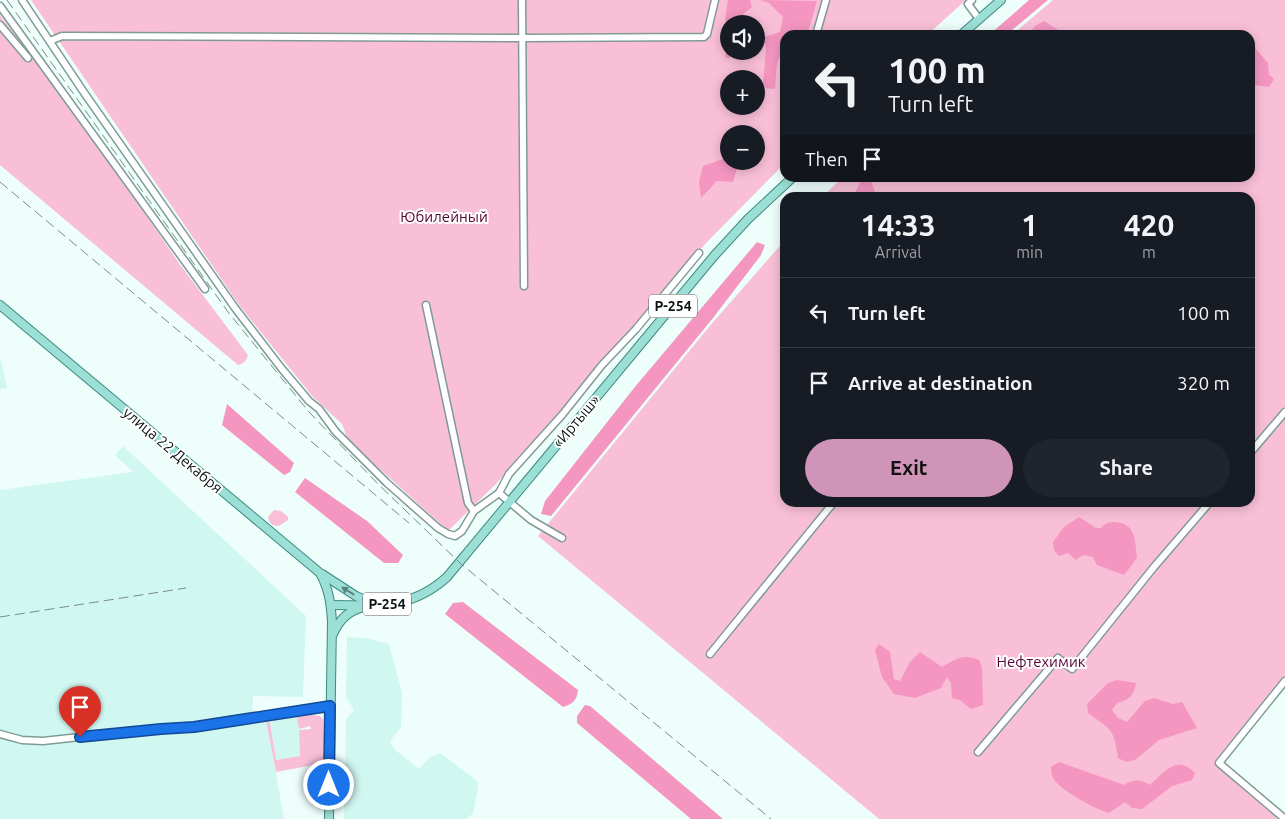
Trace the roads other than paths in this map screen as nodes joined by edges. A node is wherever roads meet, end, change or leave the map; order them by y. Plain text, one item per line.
1 (22, 0) edge
2 (522, 0) edge
3 (715, 0) edge
4 (826, 0) edge
5 (972, 0) edge
6 (1001, 0) edge
7 (0, 6) edge
8 (979, 19) junction
9 (0, 24) edge
10 (817, 30) edge
11 (967, 30) edge
12 (522, 38) junction
13 (50, 41) junction
14 (28, 58) dead end
15 (788, 182) edge
16 (700, 253) dead end
17 (524, 286) dead end
18 (205, 290) dead end
19 (0, 305) edge
20 (426, 305) dead end
21 (1285, 412) edge
22 (1255, 447) edge
23 (499, 493) junction
24 (511, 502) junction
25 (830, 507) edge
26 (1206, 507) edge
27 (474, 510) junction
28 (562, 538) dead end
29 (320, 573) junction
30 (331, 605) junction
31 (378, 605) junction
32 (331, 641) junction
33 (710, 654) dead end
34 (1285, 681) edge
35 (330, 706) junction
36 (0, 734) edge
37 (978, 752) dead end
38 (329, 819) edge
39 (1285, 819) edge

1 - 13 street
2 - 12 street
3 - 12 street
4 - 10 street
5 - 8 street
6 - 8 main road
7 - 18 street
8 - 11 main road
9 - 14 street
12 - 13 street
12 - 17 street
13 - 27 street
15 - 24 main road, «Иртыш» / Р-254
16 - 23 street
19 - 29 main road, улица 22 Декабря
20 - 27 street
21 - 22 street
23 - 24 street
23 - 27 street
24 - 28 street
24 - 31 main road, «Иртыш» / Р-254
25 - 33 street
26 - 37 street
29 - 30 main road, улица 22 Декабря
31 -> 29 main road
30 - 31 main road, «Иртыш» / Р-254
30 - 32 main road, улица 22 Декабря
31 - 32 main road
32 - 35 main road, улица 22 Декабря
34 - 39 street
35 - 36 street
35 - 38 main road, улица 22 Декабря

